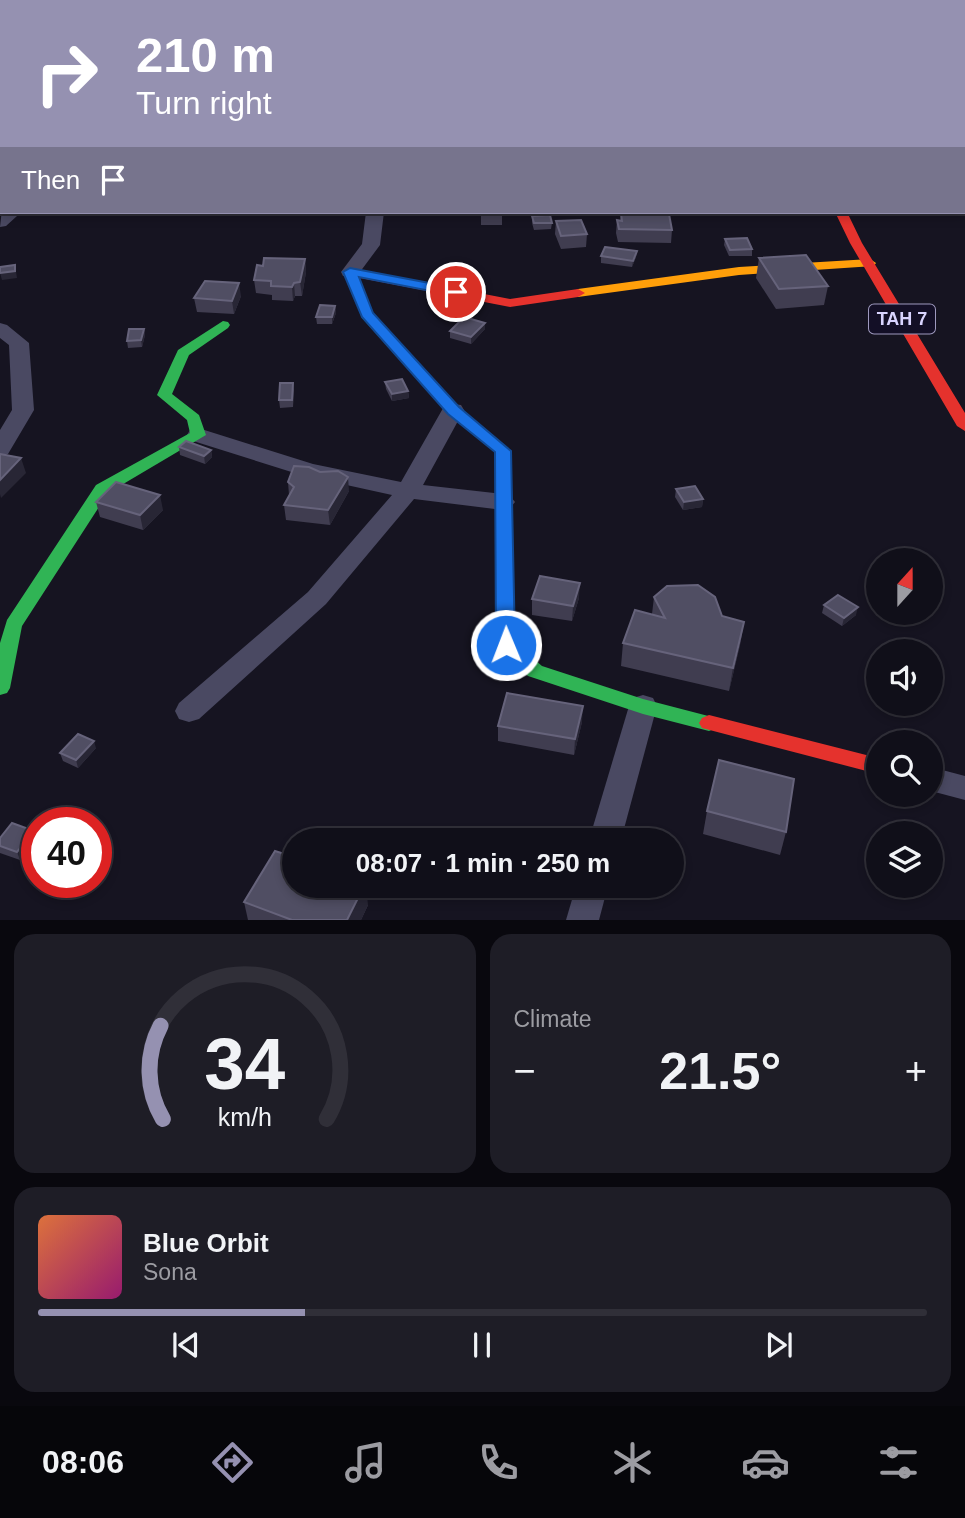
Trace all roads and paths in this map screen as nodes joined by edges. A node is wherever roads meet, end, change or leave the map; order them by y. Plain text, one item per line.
1 (375, 214) edge
2 (842, 214) edge
3 (870, 263) junction
4 (350, 272) junction
5 (223, 325) dead end
6 (0, 329) edge
7 (453, 410) junction
8 (965, 426) edge
9 (198, 435) junction
10 (0, 449) edge
11 (408, 491) junction
12 (503, 502) junction
13 (7, 617) edge
14 (0, 688) edge
15 (643, 706) junction
16 (189, 711) dead end
17 (866, 763) edge
18 (943, 782) edge
19 (965, 788) edge
20 (608, 828) edge
21 (588, 898) edge
22 (582, 919) edge

1 - 4 street
2 - 3 main road, TAH 7
3 - 4 main road
3 - 8 main road, TAH 7
4 - 7 main road
5 - 9 main road
6 - 10 street
7 - 11 street
7 - 12 main road
9 - 11 street
9 - 13 main road
11 - 12 street
11 - 16 street
12 - 15 main road
13 - 14 main road
15 - 17 main road
15 - 20 street
18 - 19 street
21 - 22 street

